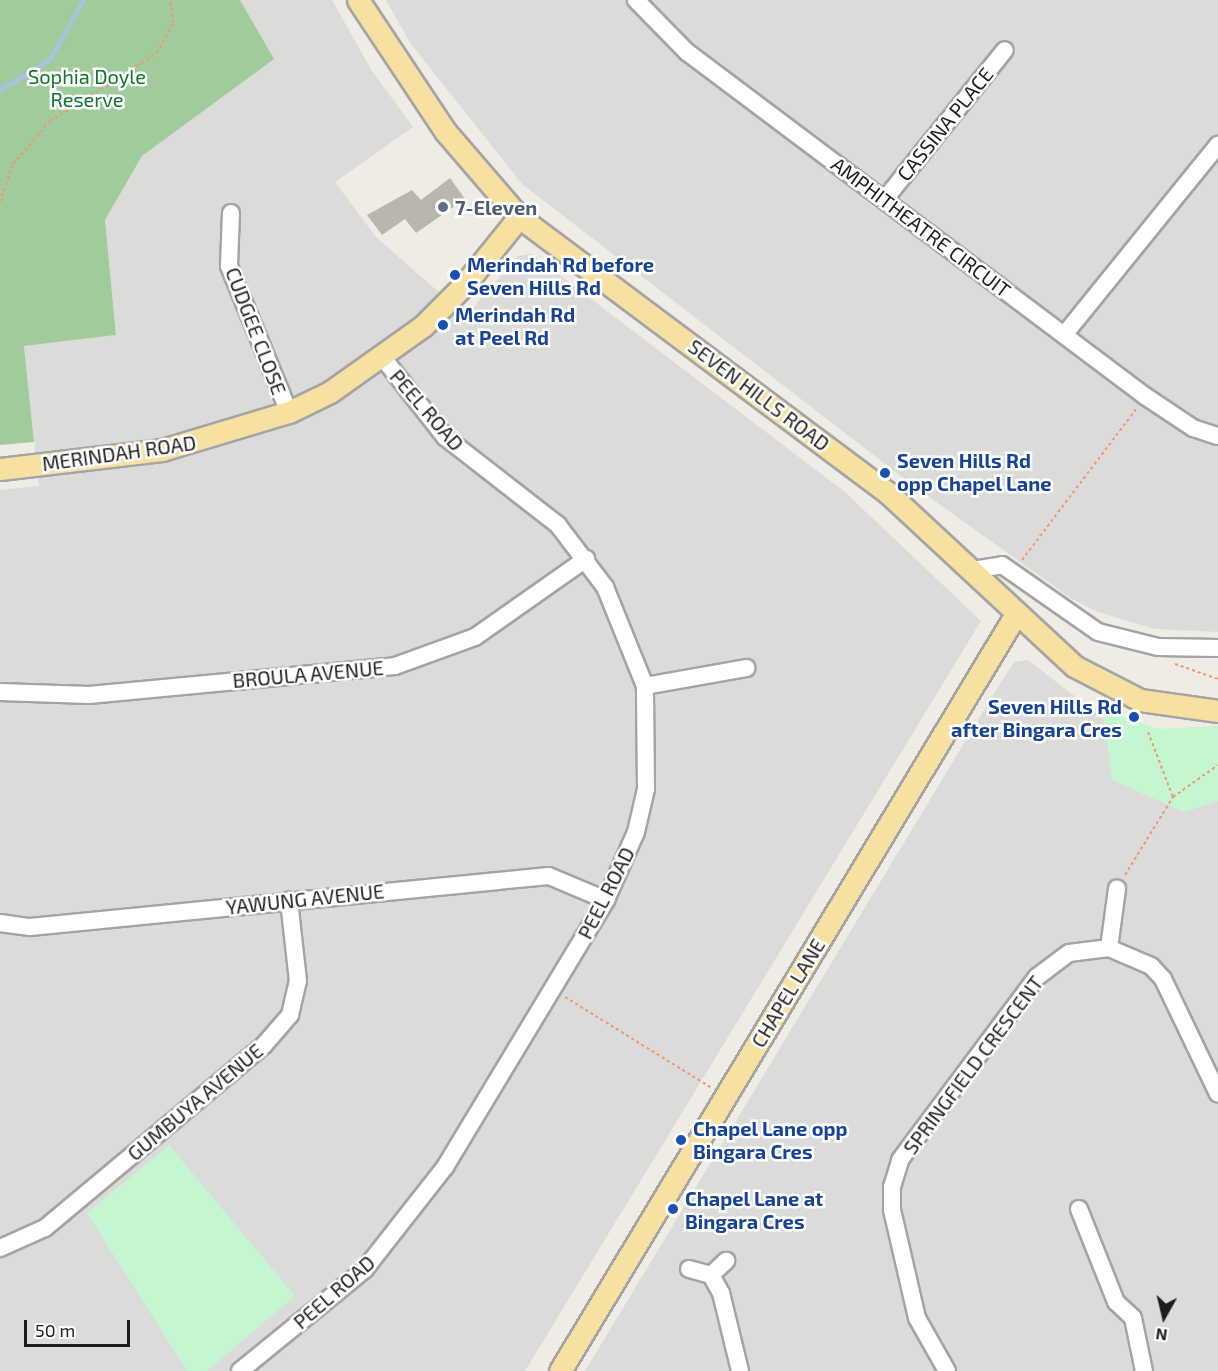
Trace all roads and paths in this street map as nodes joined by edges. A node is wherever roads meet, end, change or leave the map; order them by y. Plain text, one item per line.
1 (170, 0) edge
2 (358, 0) edge
3 (636, 0) edge
4 (1005, 50) dead end
5 (1218, 145) edge
6 (885, 199) junction
7 (0, 202) edge
8 (231, 213) dead end
9 (519, 217) junction
10 (1064, 335) junction
11 (383, 358) junction
12 (1145, 396) junction
13 (289, 412) junction
14 (1218, 436) edge
15 (0, 469) edge
16 (586, 559) junction
17 (1017, 567) dead end
18 (972, 570) junction
19 (1016, 614) junction
20 (1218, 648) edge
21 (746, 668) dead end
22 (645, 686) junction
23 (0, 692) edge
24 (1218, 711) edge
25 (1148, 732) dead end
26 (1218, 765) edge
27 (1173, 797) junction
28 (1117, 889) joint
29 (606, 900) junction
30 (289, 901) junction
31 (0, 923) edge
32 (1109, 948) junction
33 (552, 989) junction
34 (1218, 1094) edge
35 (726, 1096) junction
36 (1079, 1209) dead end
37 (0, 1248) edge
38 (726, 1261) dead end
39 (689, 1269) dead end
40 (711, 1275) junction
41 (240, 1371) edge
42 (560, 1371) edge
43 (740, 1371) edge
44 (947, 1371) edge
45 (1144, 1371) edge

1 - 7 path
2 - 9 main road, SEVEN HILLS ROAD
3 - 6 street, AMPHITHEATRE CIRCUIT
4 - 6 street, CASSINA PLACE
5 - 10 street
6 - 10 street, AMPHITHEATRE CIRCUIT
8 - 13 street, CUDGEE CLOSE
9 - 11 main road, MERINDAH ROAD
9 - 18 main road, SEVEN HILLS ROAD
10 - 12 street, AMPHITHEATRE CIRCUIT
11 - 13 main road, MERINDAH ROAD
11 - 16 street, PEEL ROAD
12 - 14 street, AMPHITHEATRE CIRCUIT
12 - 17 path
13 - 15 main road, MERINDAH ROAD
16 - 22 street, PEEL ROAD
16 - 23 street, BROULA AVENUE
18 - 19 main road, SEVEN HILLS ROAD
18 - 20 street
19 - 24 main road, SEVEN HILLS ROAD
19 - 35 main road, CHAPEL LANE
21 - 22 street
22 - 29 street, PEEL ROAD
25 - 27 path
26 - 27 path
27 - 28 path
28 - 32 street
29 - 30 street, YAWUNG AVENUE
29 - 33 street, PEEL ROAD
30 - 31 street, YAWUNG AVENUE
30 - 37 street, GUMBUYA AVENUE
32 - 34 street
32 - 44 street, SPRINGFIELD CRESCENT
33 - 35 path
33 - 41 street, PEEL ROAD
35 - 42 main road, CHAPEL LANE
36 - 45 street
38 - 40 street
39 - 40 street
40 - 43 street

